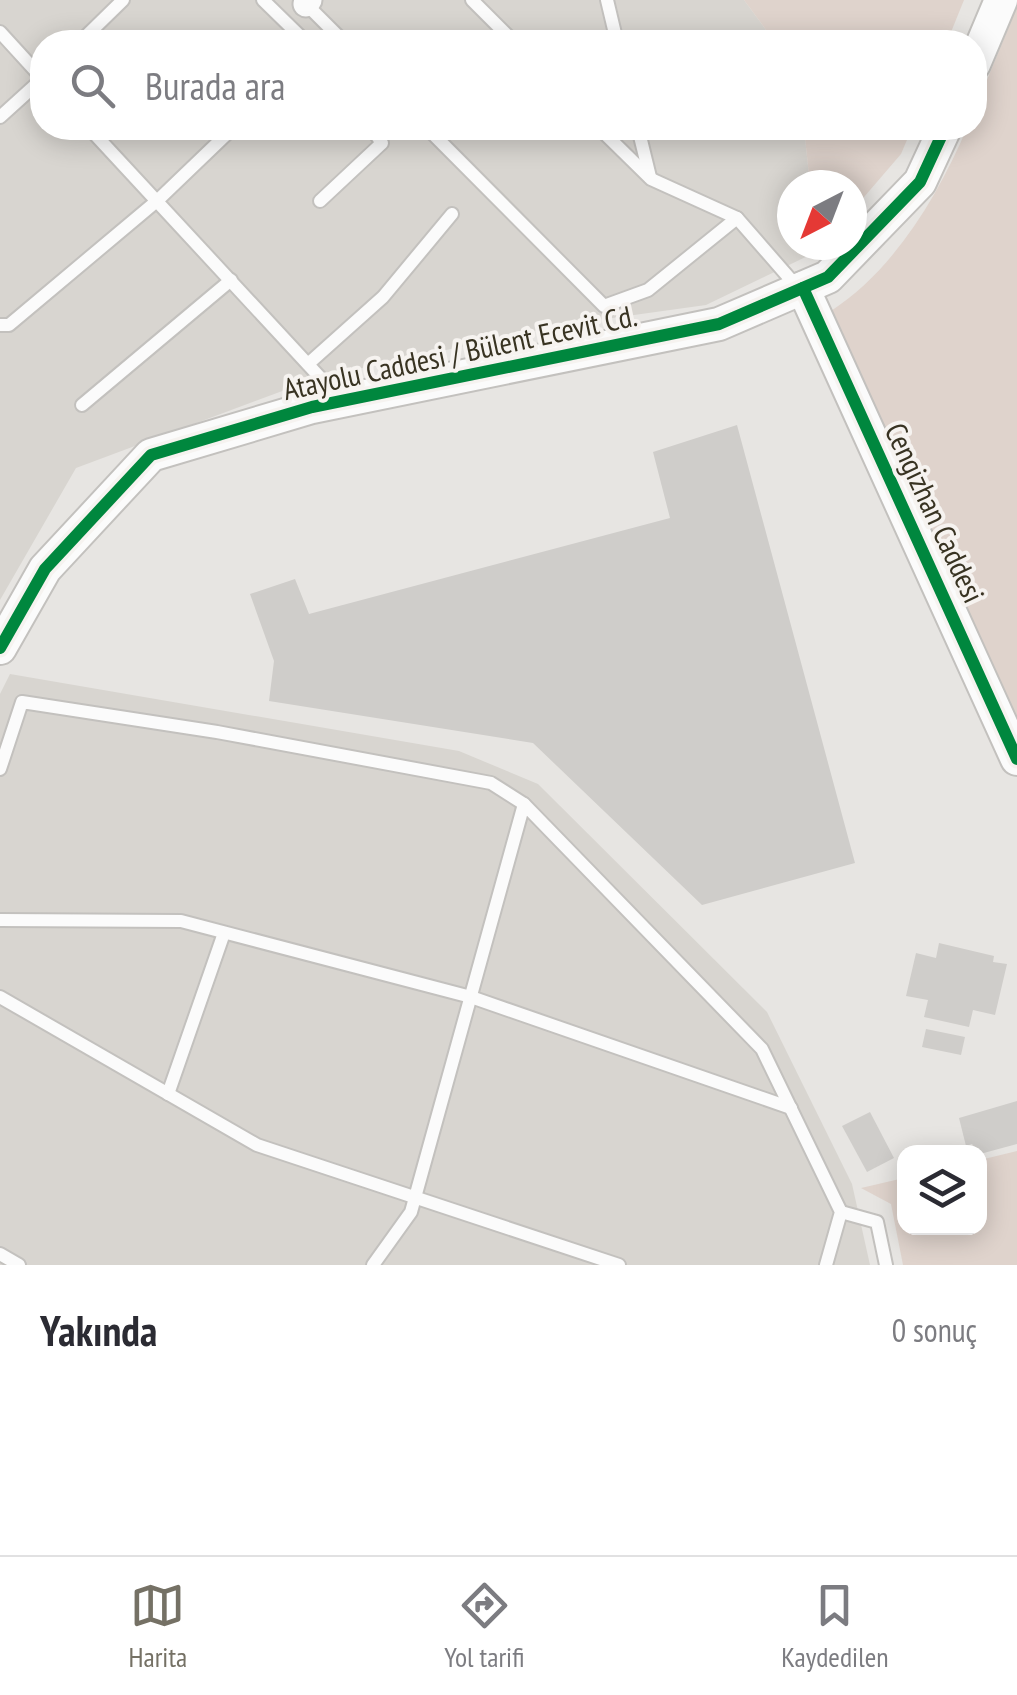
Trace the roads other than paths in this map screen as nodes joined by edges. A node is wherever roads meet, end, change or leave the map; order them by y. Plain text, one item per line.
1 (124, 0) edge
2 (264, 0) edge
3 (472, 0) edge
4 (606, 0) edge
5 (1001, 0) edge
6 (306, 1) edge
7 (93, 30) edge
8 (294, 30) edge
9 (333, 30) edge
10 (502, 30) edge
11 (614, 30) edge
12 (0, 32) edge
13 (987, 33) edge
14 (30, 66) edge
15 (30, 90) edge
16 (0, 117) edge
17 (100, 140) edge
18 (221, 140) edge
19 (380, 140) edge
20 (439, 140) edge
21 (611, 140) edge
22 (641, 140) edge
23 (939, 140) edge
24 (651, 179) junction
25 (158, 200) junction
26 (320, 201) dead end
27 (452, 214) dead end
28 (737, 218) junction
29 (231, 280) junction
30 (800, 288) junction
31 (0, 325) edge
32 (308, 364) junction
33 (342, 401) junction
34 (82, 405) dead end
35 (0, 648) edge
36 (1017, 760) edge
37 (0, 769) edge
38 (524, 804) junction
39 (0, 920) edge
40 (224, 932) junction
41 (0, 997) edge
42 (471, 997) junction
43 (168, 1094) junction
44 (790, 1108) junction
45 (416, 1195) junction
46 (841, 1212) junction
47 (0, 1254) edge
48 (380, 1261) edge
49 (19, 1265) edge
50 (619, 1265) edge
51 (826, 1265) edge
52 (886, 1265) edge

1 - 7 lane
2 - 8 lane
3 - 10 lane
4 - 11 lane
5 - 13 street
6 - 9 lane
12 - 14 lane
15 - 16 lane
17 - 25 lane
18 - 25 lane
19 - 26 lane
20 - 28 lane
21 - 24 lane
22 - 24 lane
23 - 30 street, Atayolu Caddesi / Bülent Ecevit Cd.
24 - 28 lane
25 - 29 lane
25 - 31 lane
27 - 32 lane
28 - 30 lane
29 - 32 lane
29 - 34 lane
30 - 33 street, Atayolu Caddesi / Bülent Ecevit Cd.
30 - 36 street, Cengizhan Caddesi
32 - 33 lane
33 - 35 street, Atayolu Caddesi / Bülent Ecevit Cd.
37 - 38 lane
38 - 42 lane
38 - 44 lane
39 - 40 lane
40 - 42 lane
40 - 43 lane
41 - 43 lane
42 - 44 lane
42 - 45 lane
43 - 45 lane
44 - 46 lane
45 - 48 lane
45 - 50 lane
46 - 51 lane
46 - 52 lane
47 - 49 lane

